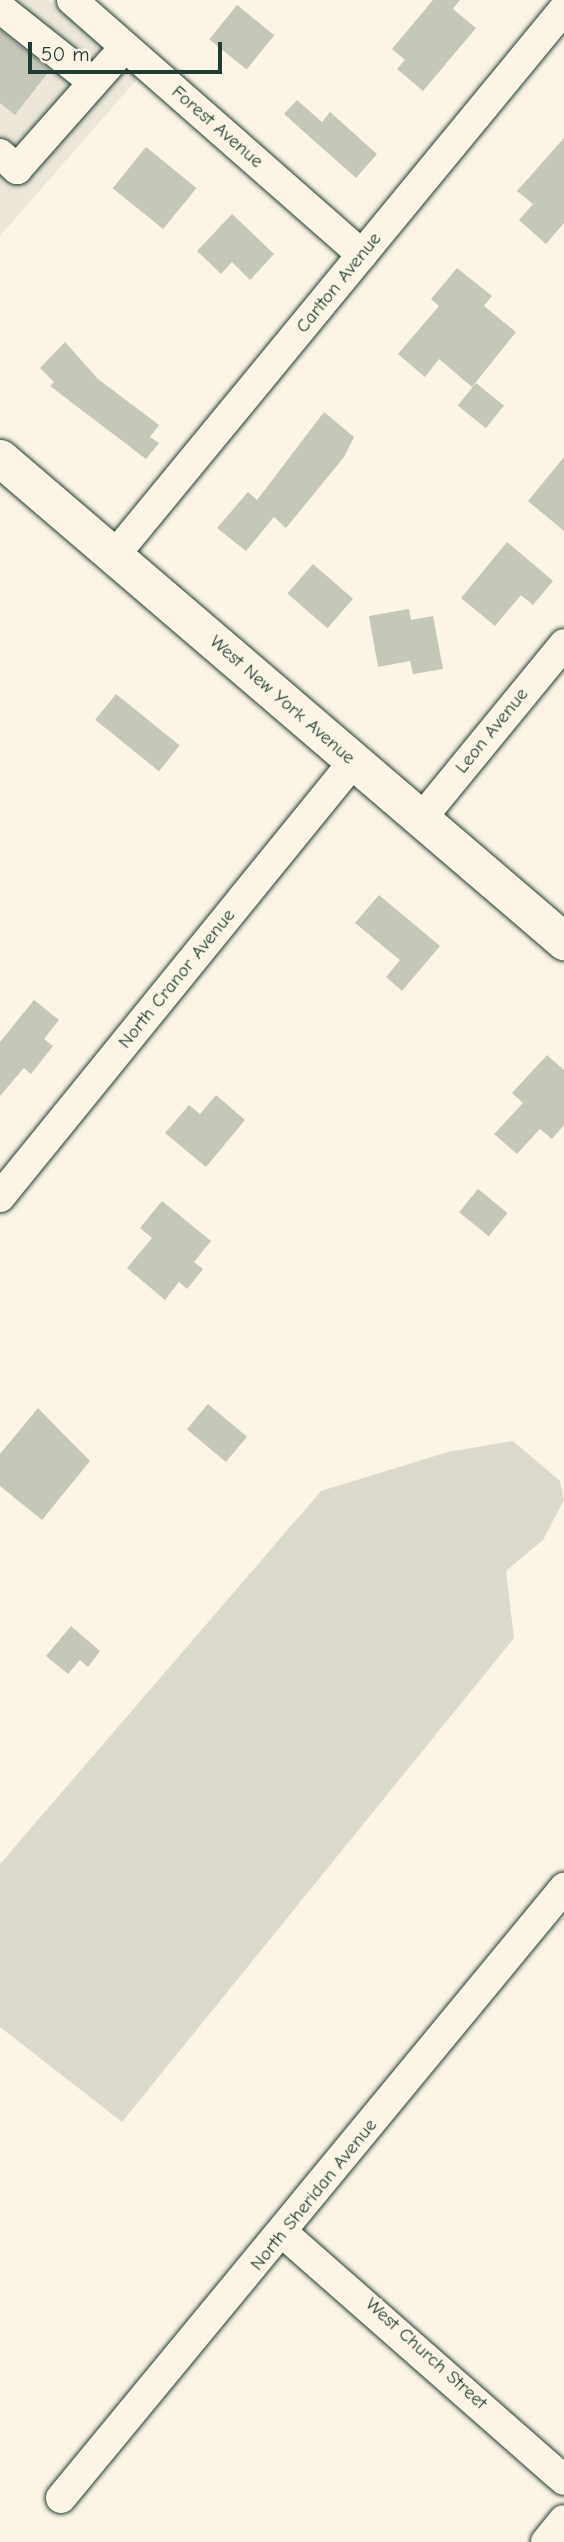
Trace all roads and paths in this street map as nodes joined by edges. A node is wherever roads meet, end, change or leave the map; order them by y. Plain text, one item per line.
1 (72, 0) edge
2 (0, 8) edge
3 (564, 9) edge
4 (125, 47) junction
5 (93, 82) junction
6 (0, 154) edge
7 (362, 255) junction
8 (5, 473) edge
9 (114, 556) junction
10 (564, 643) edge
11 (354, 761) junction
12 (421, 819) junction
13 (564, 941) edge
14 (0, 1197) edge
15 (564, 1888) edge
16 (283, 2233) junction
17 (564, 2480) edge
18 (61, 2498) dead end
19 (564, 2520) edge
20 (546, 2542) edge

1 - 4 street, Forest Avenue
2 - 5 street
3 - 7 street, Carlton Avenue
4 - 5 street
4 - 7 street, Forest Avenue
5 - 6 street
7 - 9 street, Carlton Avenue
8 - 9 main road, West New York Avenue
9 - 11 main road, West New York Avenue
10 - 12 street, Leon Avenue
11 - 12 main road, West New York Avenue
11 - 14 street, North Cranor Avenue
12 - 13 main road, West New York Avenue
15 - 16 street, North Sheridan Avenue
16 - 17 street, West Church Street
16 - 18 street, North Sheridan Avenue
19 - 20 street

